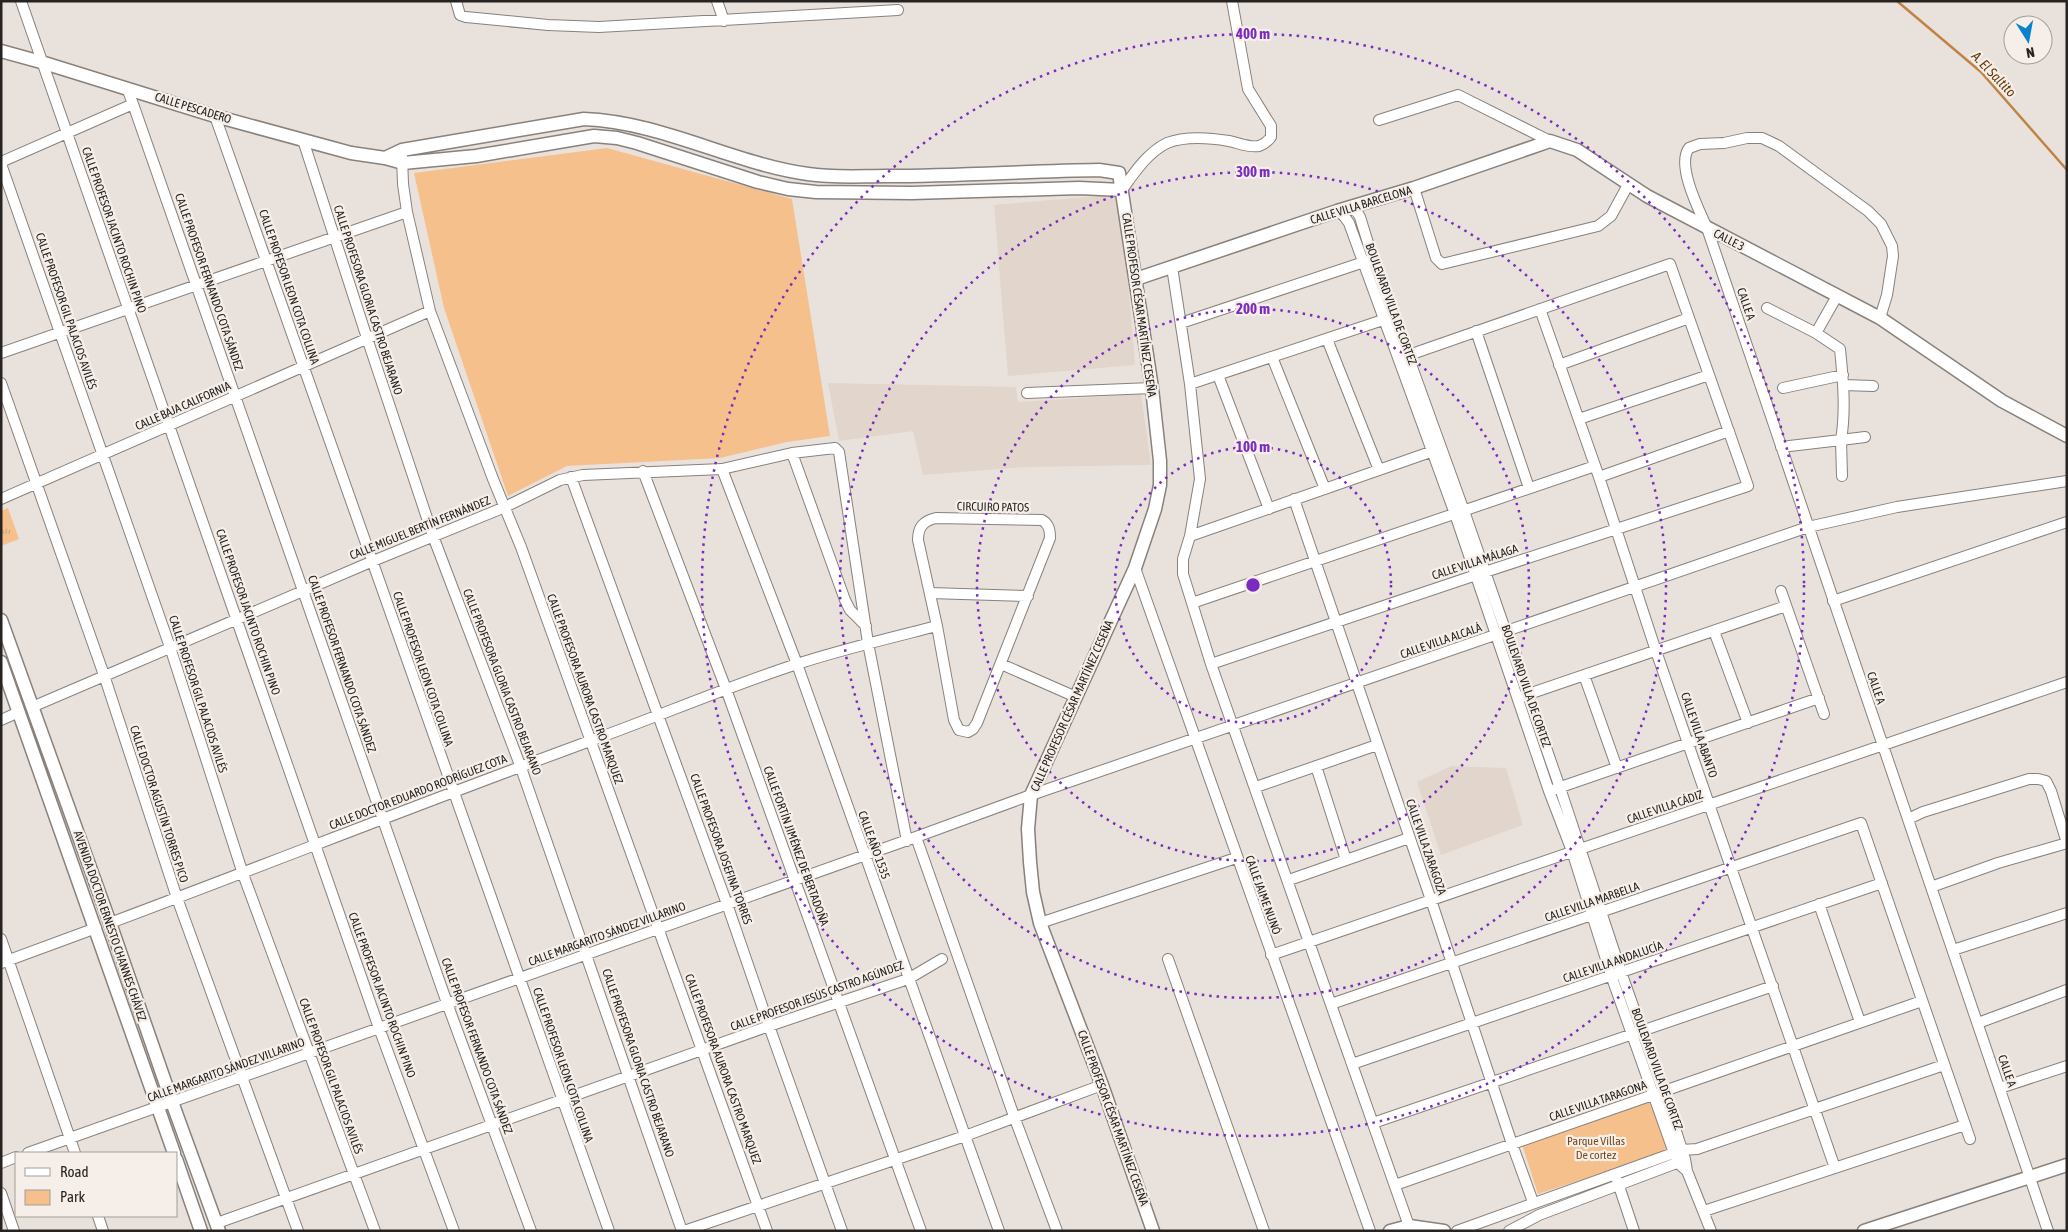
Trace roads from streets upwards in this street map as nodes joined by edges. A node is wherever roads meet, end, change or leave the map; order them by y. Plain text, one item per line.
1 (21, 1) edge
2 (456, 1) edge
3 (717, 1) edge
4 (1232, 1) edge
5 (898, 10) dead end
6 (724, 21) junction
7 (2, 52) edge
8 (42, 62) junction
9 (127, 88) junction
10 (134, 104) junction
11 (215, 116) junction
12 (1379, 120) dead end
13 (68, 134) junction
14 (302, 140) junction
15 (1550, 141) junction
16 (700, 146) junction
17 (402, 157) junction
18 (693, 162) junction
19 (1, 163) edge
20 (1138, 167) junction
21 (1119, 173) junction
22 (913, 176) junction
23 (1628, 185) junction
24 (1414, 188) junction
25 (1122, 190) junction
26 (912, 193) junction
27 (1343, 210) junction
28 (407, 212) junction
29 (1707, 228) junction
30 (335, 236) junction
31 (1373, 259) junction
32 (266, 260) junction
33 (1362, 263) junction
34 (1172, 267) junction
35 (1136, 279) junction
36 (197, 285) junction
37 (1837, 296) junction
38 (1767, 308) dead end
39 (128, 309) junction
40 (1540, 309) junction
41 (430, 311) junction
42 (1389, 318) junction
43 (1689, 318) junction
44 (1880, 318) junction
45 (1181, 323) junction
46 (60, 332) junction
47 (1476, 332) junction
48 (1816, 333) junction
49 (367, 338) junction
50 (1326, 339) junction
51 (1, 353) edge
52 (1409, 355) junction
53 (1272, 357) junction
54 (1559, 365) junction
55 (303, 366) junction
56 (1218, 375) junction
57 (1709, 375) junction
58 (1843, 380) junction
59 (1, 383) edge
60 (1190, 384) junction
61 (1874, 386) dead end
62 (1152, 388) junction
63 (1783, 388) dead end
64 (1028, 393) dead end
65 (235, 397) junction
66 (1579, 420) junction
67 (170, 425) junction
68 (1729, 432) junction
69 (2067, 436) edge
70 (1865, 437) dead end
71 (1841, 440) junction
72 (1781, 447) junction
73 (1438, 450) junction
74 (792, 453) junction
75 (103, 454) junction
76 (1595, 466) junction
77 (722, 469) junction
78 (1379, 470) junction
79 (644, 471) junction
80 (1842, 476) dead end
81 (571, 477) junction
82 (1599, 477) junction
83 (2067, 482) edge
84 (36, 484) junction
85 (1529, 488) junction
86 (1325, 489) junction
87 (1, 500) edge
88 (1294, 500) junction
89 (505, 507) junction
90 (1268, 508) junction
91 (1460, 512) junction
92 (2067, 522) edge
93 (1808, 527) junction
94 (1616, 530) junction
95 (434, 536) junction
96 (1190, 536) junction
97 (373, 561) junction
98 (1315, 562) junction
99 (1135, 568) junction
100 (1480, 573) junction
101 (1636, 586) junction
102 (1781, 590) dead end
103 (303, 591) junction
104 (930, 593) junction
105 (1028, 596) junction
106 (1833, 601) junction
107 (1192, 603) junction
108 (1786, 606) junction
109 (238, 619) junction
110 (1, 620) edge
111 (1335, 623) junction
112 (866, 626) junction
113 (937, 626) junction
114 (1714, 631) junction
115 (1500, 634) junction
116 (868, 643) junction
117 (170, 647) junction
118 (1656, 651) junction
119 (1, 662) edge
120 (797, 664) junction
121 (1001, 664) junction
122 (1211, 664) junction
123 (1584, 675) junction
124 (104, 676) junction
125 (2067, 682) edge
126 (1356, 683) junction
127 (726, 689) junction
128 (1522, 696) junction
129 (1076, 697) junction
130 (1819, 698) junction
131 (32, 707) junction
132 (19, 712) junction
133 (659, 713) junction
134 (1824, 714) dead end
135 (1, 720) edge
136 (1748, 723) junction
137 (1233, 725) junction
138 (1195, 739) junction
139 (591, 741) junction
140 (1688, 743) junction
141 (1377, 745) junction
142 (1883, 745) junction
143 (520, 766) junction
144 (1316, 766) junction
145 (1617, 768) junction
146 (1256, 787) junction
147 (1560, 788) junction
148 (1549, 791) junction
149 (452, 792) junction
150 (1031, 795) junction
151 (1709, 804) junction
152 (382, 819) junction
153 (1908, 819) junction
154 (1410, 838) junction
155 (912, 839) junction
156 (2067, 843) edge
157 (316, 846) junction
158 (1576, 850) junction
159 (864, 855) junction
160 (1236, 858) junction
161 (1346, 860) junction
162 (1731, 867) junction
163 (243, 874) junction
164 (796, 880) junction
165 (1289, 880) junction
166 (1882, 883) junction
167 (1931, 887) junction
168 (177, 898) junction
169 (1431, 900) junction
170 (728, 904) junction
171 (1819, 904) junction
172 (1596, 913) junction
173 (2067, 914) edge
174 (110, 923) junction
175 (1040, 923) junction
176 (1752, 927) junction
177 (96, 928) junction
178 (658, 929) junction
179 (1, 939) edge
180 (1309, 942) junction
181 (1953, 950) junction
182 (587, 954) junction
183 (1271, 955) junction
184 (942, 959) dead end
185 (1168, 959) dead end
186 (5, 962) edge
187 (1452, 963) junction
188 (1616, 974) junction
189 (519, 978) junction
190 (908, 979) junction
191 (1773, 986) junction
192 (2067, 990) edge
193 (1922, 1000) junction
194 (447, 1003) junction
195 (840, 1003) junction
196 (1331, 1004) junction
197 (1860, 1022) junction
198 (1472, 1023) junction
199 (1978, 1024) junction
200 (769, 1026) junction
201 (379, 1028) junction
202 (1642, 1031) junction
203 (1632, 1035) junction
204 (1792, 1046) junction
205 (704, 1050) junction
206 (310, 1052) junction
207 (1352, 1064) junction
208 (1944, 1065) junction
209 (2067, 1066) edge
210 (242, 1076) junction
211 (629, 1077) junction
212 (1491, 1083) junction
213 (1102, 1085) junction
214 (2000, 1088) junction
215 (1663, 1091) junction
216 (1653, 1094) junction
217 (562, 1101) junction
218 (172, 1102) junction
219 (158, 1108) junction
220 (1815, 1109) junction
221 (1015, 1118) junction
222 (1373, 1123) junction
223 (493, 1125) junction
224 (1965, 1125) junction
225 (964, 1136) junction
226 (69, 1139) junction
227 (1970, 1139) dead end
228 (1512, 1144) junction
229 (425, 1150) junction
230 (31, 1152) edge
231 (75, 1152) edge
232 (174, 1152) edge
233 (1680, 1156) junction
234 (15, 1157) edge
235 (896, 1158) junction
236 (1, 1163) edge
237 (2067, 1165) edge
238 (178, 1166) edge
239 (1835, 1168) junction
240 (1615, 1174) junction
241 (354, 1175) junction
242 (2030, 1177) junction
243 (825, 1184) junction
244 (1395, 1185) junction
245 (1619, 1186) junction
246 (1, 1193) edge
247 (288, 1198) junction
248 (1533, 1202) junction
249 (759, 1206) junction
250 (1704, 1211) junction
251 (98, 1217) edge
252 (1409, 1226) junction
253 (218, 1227) edge
254 (199, 1230) edge
255 (14, 1231) edge
256 (103, 1231) edge
257 (298, 1231) edge
258 (375, 1231) edge
259 (454, 1231) edge
260 (531, 1231) edge
261 (609, 1231) edge
262 (683, 1231) edge
263 (767, 1231) edge
264 (842, 1231) edge
265 (922, 1231) edge
266 (999, 1231) edge
267 (1057, 1231) edge
268 (1153, 1231) edge
269 (1264, 1231) edge
270 (1370, 1231) edge
271 (1390, 1231) edge
272 (1444, 1231) edge
273 (1457, 1231) edge
274 (1509, 1231) edge
275 (1634, 1231) edge
276 (1711, 1231) edge
277 (1864, 1231) edge
278 (2048, 1231) edge

1 - 8 street, CALLE PROFESOR JACINTO ROCHIN PINO
2 - 6 street
3 - 6 street
4 - 20 street
5 - 6 street
7 - 8 street, CALLE PESCADERO
8 - 9 street, CALLE PESCADERO
8 - 13 street, CALLE PROFESOR JACINTO ROCHIN PINO
9 - 10 street, CALLE PROFESOR FERNANDO COTA SÁNDEZ
9 - 11 street, CALLE PESCADERO
10 - 13 street
10 - 36 street, CALLE PROFESOR FERNANDO COTA SÁNDEZ
11 - 14 street, CALLE PESCADERO
11 - 32 street, CALLE PROFESOR LEON COTA COLLINA
12 - 15 street, CALLE 3
13 - 19 street
13 - 39 street, CALLE PROFESOR JACINTO ROCHIN PINO
14 - 17 street, CALLE PESCADERO
14 - 30 street, CALLE PROFESORA GLORIA CASTRO BEJARANO
15 - 23 street, CALLE 3
15 - 24 street, CALLE VILLA BARCELONA
16 - 17 street
16 - 18 street
16 - 22 street
17 - 18 street
17 - 28 street, CALLE PROFESORA AURORA CASTRO MARQUEZ
18 - 26 street
19 - 46 street, CALLE PROFESOR GIL PALACIOS AVILÉS
20 - 21 street
20 - 25 street
21 - 22 street
21 - 25 street, CALLE PROFESOR CÉSAR MARTÍNEZ CESEÑA
22 - 26 street
23 - 24 street
23 - 29 street, CALLE 3
24 - 27 street, CALLE VILLA BARCELONA
25 - 26 street
25 - 35 street, CALLE PROFESOR CÉSAR MARTÍNEZ CESEÑA
27 - 31 street, BOULEVARD VILLA DE CORTEZ
27 - 33 street, BOULEVARD VILLA DE CORTEZ
27 - 34 street, CALLE VILLA BARCELONA
28 - 30 street
28 - 41 street, CALLE PROFESORA AURORA CASTRO MARQUEZ
29 - 37 street, CALLE 3
29 - 44 street, CALLE A
29 - 72 street, CALLE A
30 - 32 street
30 - 49 street, CALLE PROFESORA GLORIA CASTRO BEJARANO
31 - 33 street
31 - 42 street, BOULEVARD VILLA DE CORTEZ
32 - 36 street
32 - 55 street, CALLE PROFESOR LEON COTA COLLINA
33 - 42 street, BOULEVARD VILLA DE CORTEZ
33 - 45 street
34 - 35 street, CALLE VILLA BARCELONA
34 - 45 street
35 - 62 street, CALLE PROFESOR CÉSAR MARTÍNEZ CESEÑA
36 - 39 street
36 - 65 street, CALLE PROFESOR FERNANDO COTA SÁNDEZ
37 - 44 street, CALLE 3
37 - 48 street
38 - 48 street
39 - 46 street
39 - 67 street, CALLE PROFESOR JACINTO ROCHIN PINO
40 - 43 street
40 - 47 street
40 - 54 street, CALLE VILLA ABANTO
41 - 49 street, CALLE BAJA CALIFORNIA
41 - 89 street, CALLE PROFESORA AURORA CASTRO MARQUEZ
42 - 50 street
42 - 52 street, BOULEVARD VILLA DE CORTEZ
42 - 73 street, BOULEVARD VILLA DE CORTEZ
43 - 54 street
43 - 57 street
44 - 69 street, CALLE 3
45 - 60 street
46 - 51 street
46 - 75 street, CALLE PROFESOR GIL PALACIOS AVILÉS
47 - 52 street
47 - 85 street
48 - 58 street
49 - 55 street, CALLE BAJA CALIFORNIA
49 - 95 street, CALLE PROFESORA GLORIA CASTRO BEJARANO
50 - 53 street
50 - 78 street
52 - 73 street, BOULEVARD VILLA DE CORTEZ
53 - 56 street
53 - 86 street
54 - 66 street, CALLE VILLA ABANTO
55 - 65 street, CALLE BAJA CALIFORNIA
55 - 97 street, CALLE PROFESOR LEON COTA COLLINA
56 - 60 street
56 - 90 street
57 - 66 street
57 - 68 street
58 - 61 street
58 - 63 street
58 - 71 street
59 - 84 street, CALLE DOCTOR AGUSTÍN TORRES PICO
60 - 96 street
62 - 64 street
62 - 99 street, CALLE PROFESOR CÉSAR MARTÍNEZ CESEÑA
65 - 67 street, CALLE BAJA CALIFORNIA
65 - 103 street, CALLE PROFESOR FERNANDO COTA SÁNDEZ
66 - 76 street, CALLE VILLA ABANTO
67 - 75 street, CALLE BAJA CALIFORNIA
67 - 109 street, CALLE PROFESOR JACINTO ROCHIN PINO
68 - 82 street
68 - 94 street, CALLE VILLA MÁLAGA
70 - 71 street
71 - 72 street
71 - 80 street
72 - 93 street, CALLE A
73 - 78 street
73 - 91 street, BOULEVARD VILLA DE CORTEZ
74 - 77 street, CALLE MIGUEL BERTÍN FERNÁNDEZ
74 - 112 street
74 - 112 street, CALLE MIGUEL BERTÍN FERNÁNDEZ
75 - 84 street, CALLE BAJA CALIFORNIA
75 - 117 street, CALLE PROFESOR GIL PALACIOS AVILÉS
76 - 82 street, CALLE VILLA ABANTO
76 - 85 street
77 - 79 street, CALLE MIGUEL BERTÍN FERNÁNDEZ
77 - 120 street, CALLE AÑO 1535
78 - 86 street
79 - 81 street, CALLE MIGUEL BERTÍN FERNÁNDEZ
79 - 127 street, CALLE FORTÍN JIMÉNEZ DE BERTADOÑA
81 - 89 street, CALLE MIGUEL BERTÍN FERNÁNDEZ
81 - 133 street, CALLE PROFESORA JOSEFINA TORRES
82 - 94 street, CALLE VILLA ABANTO
83 - 93 street, CALLE VILLA ALCALÁ
84 - 87 street, CALLE BAJA CALIFORNIA
84 - 124 street, CALLE DOCTOR AGUSTÍN TORRES PICO
85 - 91 street
86 - 88 street
88 - 90 street
88 - 98 street, CALLE VILLA ZARAGOZA
89 - 95 street, CALLE MIGUEL BERTÍN FERNÁNDEZ
89 - 139 street, CALLE PROFESORA AURORA CASTRO MARQUEZ
90 - 96 street
91 - 98 street
91 - 100 street, BOULEVARD VILLA DE CORTEZ
92 - 106 street
93 - 101 street, CALLE VILLA ALCALÁ
93 - 106 street, CALLE A
94 - 100 street, CALLE VILLA MÁLAGA
94 - 101 street, CALLE VILLA ABANTO
95 - 97 street, CALLE MIGUEL BERTÍN FERNÁNDEZ
95 - 143 street, CALLE PROFESORA GLORIA CASTRO BEJARANO
96 - 107 street
97 - 103 street, CALLE MIGUEL BERTÍN FERNÁNDEZ
97 - 149 street, CALLE PROFESOR LEON COTA COLLINA
98 - 107 street
98 - 111 street, CALLE VILLA ZARAGOZA
99 - 129 street, CALLE PROFESOR CÉSAR MARTÍNEZ CESEÑA
99 - 138 street, CALLE JAIME NUNÓ
100 - 111 street, CALLE VILLA MÁLAGA
100 - 115 street, BOULEVARD VILLA DE CORTEZ
101 - 115 street, CALLE VILLA ALCALÁ
101 - 118 street, CALLE VILLA ABANTO
102 - 108 street
103 - 109 street, CALLE MIGUEL BERTÍN FERNÁNDEZ
103 - 152 street, CALLE PROFESOR FERNANDO COTA SÁNDEZ
104 - 105 street
104 - 105 street, CIRCUIRO PATOS
104 - 113 street, CIRCUIRO PATOS
105 - 121 street, CIRCUIRO PATOS
106 - 142 street, CALLE A
107 - 122 street
108 - 114 street
108 - 130 street
109 - 117 street, CALLE MIGUEL BERTÍN FERNÁNDEZ
109 - 157 street, CALLE PROFESOR JACINTO ROCHIN PINO
110 - 131 street, AVENIDA DOCTOR ERNESTO CHANNES CHÁVEZ
111 - 122 street, CALLE VILLA MÁLAGA
111 - 126 street, CALLE VILLA ZARAGOZA
112 - 116 street
113 - 116 street, CALLE DOCTOR EDUARDO RODRÍGUEZ COTA
113 - 121 street, CIRCUIRO PATOS
114 - 118 street
114 - 136 street
115 - 126 street, CALLE VILLA ALCALÁ
115 - 128 street, BOULEVARD VILLA DE CORTEZ
116 - 120 street, CALLE DOCTOR EDUARDO RODRÍGUEZ COTA
116 - 155 street
117 - 124 street, CALLE MIGUEL BERTÍN FERNÁNDEZ
117 - 163 street, CALLE PROFESOR GIL PALACIOS AVILÉS
118 - 123 street
118 - 140 street, CALLE VILLA ABANTO
119 - 132 street, AVENIDA DOCTOR ERNESTO CHANNES CHÁVEZ
120 - 127 street, CALLE DOCTOR EDUARDO RODRÍGUEZ COTA
120 - 159 street, CALLE AÑO 1535
121 - 129 street
122 - 137 street
123 - 128 street
123 - 145 street
124 - 131 street, CALLE MIGUEL BERTÍN FERNÁNDEZ
124 - 168 street, CALLE DOCTOR AGUSTÍN TORRES PICO
125 - 142 street, CALLE VILLA CÁDIZ
126 - 137 street, CALLE VILLA ALCALÁ
126 - 141 street, CALLE VILLA ZARAGOZA
127 - 133 street, CALLE DOCTOR EDUARDO RODRÍGUEZ COTA
127 - 164 street, CALLE FORTÍN JIMÉNEZ DE BERTADOÑA
128 - 147 street, BOULEVARD VILLA DE CORTEZ
128 - 148 street, BOULEVARD VILLA DE CORTEZ
129 - 150 street, CALLE PROFESOR CÉSAR MARTÍNEZ CESEÑA
130 - 134 street
130 - 136 street
131 - 174 street, AVENIDA DOCTOR ERNESTO CHANNES CHÁVEZ
132 - 135 street
132 - 177 street, AVENIDA DOCTOR ERNESTO CHANNES CHÁVEZ
133 - 139 street, CALLE DOCTOR EDUARDO RODRÍGUEZ COTA
133 - 170 street, CALLE PROFESORA JOSEFINA TORRES
136 - 140 street
137 - 138 street, CALLE VILLA ALCALÁ
137 - 146 street
138 - 150 street, CALLE MARGARITO SÁNDEZ VILLARINO
138 - 160 street, CALLE JAIME NUNÓ
139 - 143 street, CALLE DOCTOR EDUARDO RODRÍGUEZ COTA
139 - 178 street, CALLE PROFESORA AURORA CASTRO MARQUEZ
140 - 145 street
140 - 151 street, CALLE VILLA ABANTO
141 - 144 street
141 - 154 street, CALLE VILLA ZARAGOZA
142 - 151 street, CALLE VILLA CÁDIZ
142 - 153 street, CALLE A
143 - 149 street, CALLE DOCTOR EDUARDO RODRÍGUEZ COTA
143 - 182 street, CALLE PROFESORA GLORIA CASTRO BEJARANO
144 - 146 street
144 - 161 street
145 - 147 street
146 - 165 street
147 - 148 street
147 - 158 street, BOULEVARD VILLA DE CORTEZ
148 - 158 street, BOULEVARD VILLA DE CORTEZ
149 - 152 street, CALLE DOCTOR EDUARDO RODRÍGUEZ COTA
149 - 189 street, CALLE PROFESOR LEON COTA COLLINA
150 - 155 street, CALLE MARGARITO SÁNDEZ VILLARINO
150 - 175 street, CALLE PROFESOR CÉSAR MARTÍNEZ CESEÑA
151 - 158 street, CALLE VILLA CÁDIZ
151 - 162 street, CALLE VILLA ABANTO
152 - 157 street, CALLE DOCTOR EDUARDO RODRÍGUEZ COTA
152 - 194 street, CALLE PROFESOR FERNANDO COTA SÁNDEZ
153 - 156 street
153 - 167 street, CALLE A
154 - 161 street
154 - 169 street, CALLE VILLA ZARAGOZA
155 - 159 street, CALLE MARGARITO SÁNDEZ VILLARINO
155 - 221 street
156 - 167 street
157 - 163 street, CALLE DOCTOR EDUARDO RODRÍGUEZ COTA
157 - 201 street, CALLE PROFESOR JACINTO ROCHIN PINO
158 - 169 street, CALLE VILLA CÁDIZ
158 - 172 street, BOULEVARD VILLA DE CORTEZ
159 - 164 street, CALLE MARGARITO SÁNDEZ VILLARINO
159 - 190 street, CALLE AÑO 1535
160 - 175 street
160 - 183 street, CALLE JAIME NUNÓ
161 - 165 street
162 - 166 street, CALLE VILLA MARBELLA
162 - 172 street, CALLE VILLA MARBELLA
162 - 176 street, CALLE VILLA ABANTO
163 - 168 street, CALLE DOCTOR EDUARDO RODRÍGUEZ COTA
163 - 206 street, CALLE PROFESOR GIL PALACIOS AVILÉS
164 - 170 street, CALLE MARGARITO SÁNDEZ VILLARINO
164 - 195 street, CALLE FORTÍN JIMÉNEZ DE BERTADOÑA
165 - 180 street
166 - 171 street, CALLE VILLA ANDALUCÍA
166 - 193 street
167 - 181 street, CALLE A
168 - 174 street, CALLE DOCTOR EDUARDO RODRÍGUEZ COTA
168 - 210 street, CALLE DOCTOR AGUSTÍN TORRES PICO
169 - 180 street, CALLE VILLA CÁDIZ
169 - 187 street, CALLE VILLA ZARAGOZA
170 - 178 street, CALLE MARGARITO SÁNDEZ VILLARINO
170 - 200 street, CALLE PROFESORA JOSEFINA TORRES
171 - 176 street, CALLE VILLA ANDALUCÍA
171 - 197 street
172 - 187 street, CALLE VILLA MARBELLA
172 - 188 street, BOULEVARD VILLA DE CORTEZ
173 - 181 street
174 - 218 street, AVENIDA DOCTOR ERNESTO CHANNES CHÁVEZ
175 - 213 street, CALLE PROFESOR CÉSAR MARTÍNEZ CESEÑA
176 - 188 street, CALLE VILLA ANDALUCÍA
176 - 191 street, CALLE VILLA ABANTO
177 - 186 street
177 - 219 street, AVENIDA DOCTOR ERNESTO CHANNES CHÁVEZ
178 - 182 street, CALLE MARGARITO SÁNDEZ VILLARINO
178 - 205 street, CALLE PROFESORA AURORA CASTRO MARQUEZ
179 - 186 street
180 - 183 street, CALLE VILLA CÁDIZ
180 - 196 street
181 - 199 street, CALLE A
182 - 189 street, CALLE MARGARITO SÁNDEZ VILLARINO
182 - 211 street, CALLE PROFESORA GLORIA CASTRO BEJARANO
183 - 270 street, CALLE JAIME NUNÓ
184 - 190 street, CALLE PROFESOR JESÚS CASTRO AGÚNDEZ
185 - 269 street
186 - 226 street
187 - 196 street, CALLE VILLA MARBELLA
187 - 198 street, CALLE VILLA ZARAGOZA
188 - 198 street, CALLE VILLA ANDALUCÍA
188 - 202 street, BOULEVARD VILLA DE CORTEZ
188 - 203 street, BOULEVARD VILLA DE CORTEZ
189 - 194 street, CALLE MARGARITO SÁNDEZ VILLARINO
189 - 217 street, CALLE PROFESOR LEON COTA COLLINA
190 - 195 street, CALLE PROFESOR JESÚS CASTRO AGÚNDEZ
190 - 225 street, CALLE AÑO 1535
191 - 202 street
191 - 204 street, CALLE VILLA ABANTO
192 - 199 street
193 - 197 street, CALLE VILLA TARAGONA
193 - 208 street
194 - 201 street, CALLE MARGARITO SÁNDEZ VILLARINO
194 - 223 street, CALLE PROFESOR FERNANDO COTA SÁNDEZ
195 - 200 street, CALLE PROFESOR JESÚS CASTRO AGÚNDEZ
195 - 235 street, CALLE FORTÍN JIMÉNEZ DE BERTADOÑA
196 - 207 street
197 - 204 street, CALLE VILLA TARAGONA
198 - 207 street, CALLE VILLA ANDALUCÍA
198 - 212 street, CALLE VILLA ZARAGOZA
199 - 214 street, CALLE A
200 - 205 street, CALLE PROFESOR JESÚS CASTRO AGÚNDEZ
200 - 243 street, CALLE PROFESORA JOSEFINA TORRES
201 - 206 street, CALLE MARGARITO SÁNDEZ VILLARINO
201 - 229 street, CALLE PROFESOR JACINTO ROCHIN PINO
202 - 203 street
202 - 215 street, BOULEVARD VILLA DE CORTEZ
203 - 212 street
203 - 216 street, BOULEVARD VILLA DE CORTEZ
204 - 215 street, CALLE VILLA TARAGONA
204 - 220 street, CALLE VILLA ABANTO
205 - 211 street, CALLE PROFESOR JESÚS CASTRO AGÚNDEZ
205 - 249 street, CALLE PROFESORA AURORA CASTRO MARQUEZ
206 - 210 street, CALLE MARGARITO SÁNDEZ VILLARINO
206 - 241 street, CALLE PROFESOR GIL PALACIOS AVILÉS
207 - 222 street
208 - 220 street
208 - 224 street
209 - 214 street
210 - 218 street, CALLE MARGARITO SÁNDEZ VILLARINO
210 - 247 street, CALLE DOCTOR AGUSTÍN TORRES PICO
211 - 217 street, CALLE PROFESOR JESÚS CASTRO AGÚNDEZ
211 - 262 street, CALLE PROFESORA GLORIA CASTRO BEJARANO
212 - 222 street
212 - 228 street, CALLE VILLA ZARAGOZA
213 - 221 street
213 - 268 street, CALLE PROFESOR CÉSAR MARTÍNEZ CESEÑA
214 - 242 street, CALLE A
215 - 216 street, CALLE VILLA TARAGONA
215 - 233 street, BOULEVARD VILLA DE CORTEZ
216 - 228 street, CALLE VILLA TARAGONA
216 - 233 street, BOULEVARD VILLA DE CORTEZ
217 - 223 street, CALLE PROFESOR JESÚS CASTRO AGÚNDEZ
217 - 261 street, CALLE PROFESOR LEON COTA COLLINA
218 - 219 street, CALLE MARGARITO SÁNDEZ VILLARINO
218 - 253 street, AVENIDA DOCTOR ERNESTO CHANNES CHÁVEZ
219 - 226 street, CALLE MARGARITO SÁNDEZ VILLARINO
219 - 232 street, AVENIDA DOCTOR ERNESTO CHANNES CHÁVEZ
220 - 233 street
220 - 239 street, CALLE VILLA ABANTO
221 - 225 street
221 - 267 street
222 - 244 street
223 - 229 street, CALLE PROFESOR JESÚS CASTRO AGÚNDEZ
223 - 260 street, CALLE PROFESOR FERNANDO COTA SÁNDEZ
224 - 227 street
224 - 239 street
225 - 235 street
225 - 266 street, CALLE AÑO 1535
226 - 230 street, CALLE MARGARITO SÁNDEZ VILLARINO
226 - 231 street
228 - 244 street, CALLE VILLA TARAGONA
228 - 248 street, CALLE VILLA ZARAGOZA
229 - 241 street, CALLE PROFESOR JESÚS CASTRO AGÚNDEZ
229 - 259 street, CALLE PROFESOR JACINTO ROCHIN PINO
233 - 240 street
233 - 245 street
233 - 250 street, BOULEVARD VILLA DE CORTEZ
234 - 236 street
235 - 243 street
235 - 265 street, CALLE FORTÍN JIMÉNEZ DE BERTADOÑA
237 - 242 street
238 - 254 street
239 - 250 street
240 - 245 street
240 - 248 street
241 - 247 street, CALLE PROFESOR JESÚS CASTRO AGÚNDEZ
241 - 258 street, CALLE PROFESOR GIL PALACIOS AVILÉS
242 - 277 street
242 - 278 street, CALLE A
243 - 249 street
243 - 264 street, CALLE PROFESORA JOSEFINA TORRES
244 - 252 street
245 - 274 street
245 - 275 street
246 - 255 street
247 - 253 street, CALLE PROFESOR JESÚS CASTRO AGÚNDEZ
247 - 257 street, CALLE DOCTOR AGUSTÍN TORRES PICO
248 - 273 street
249 - 262 street
249 - 263 street, CALLE PROFESORA AURORA CASTRO MARQUEZ
250 - 276 street, BOULEVARD VILLA DE CORTEZ
251 - 256 street
252 - 271 street
252 - 272 street

